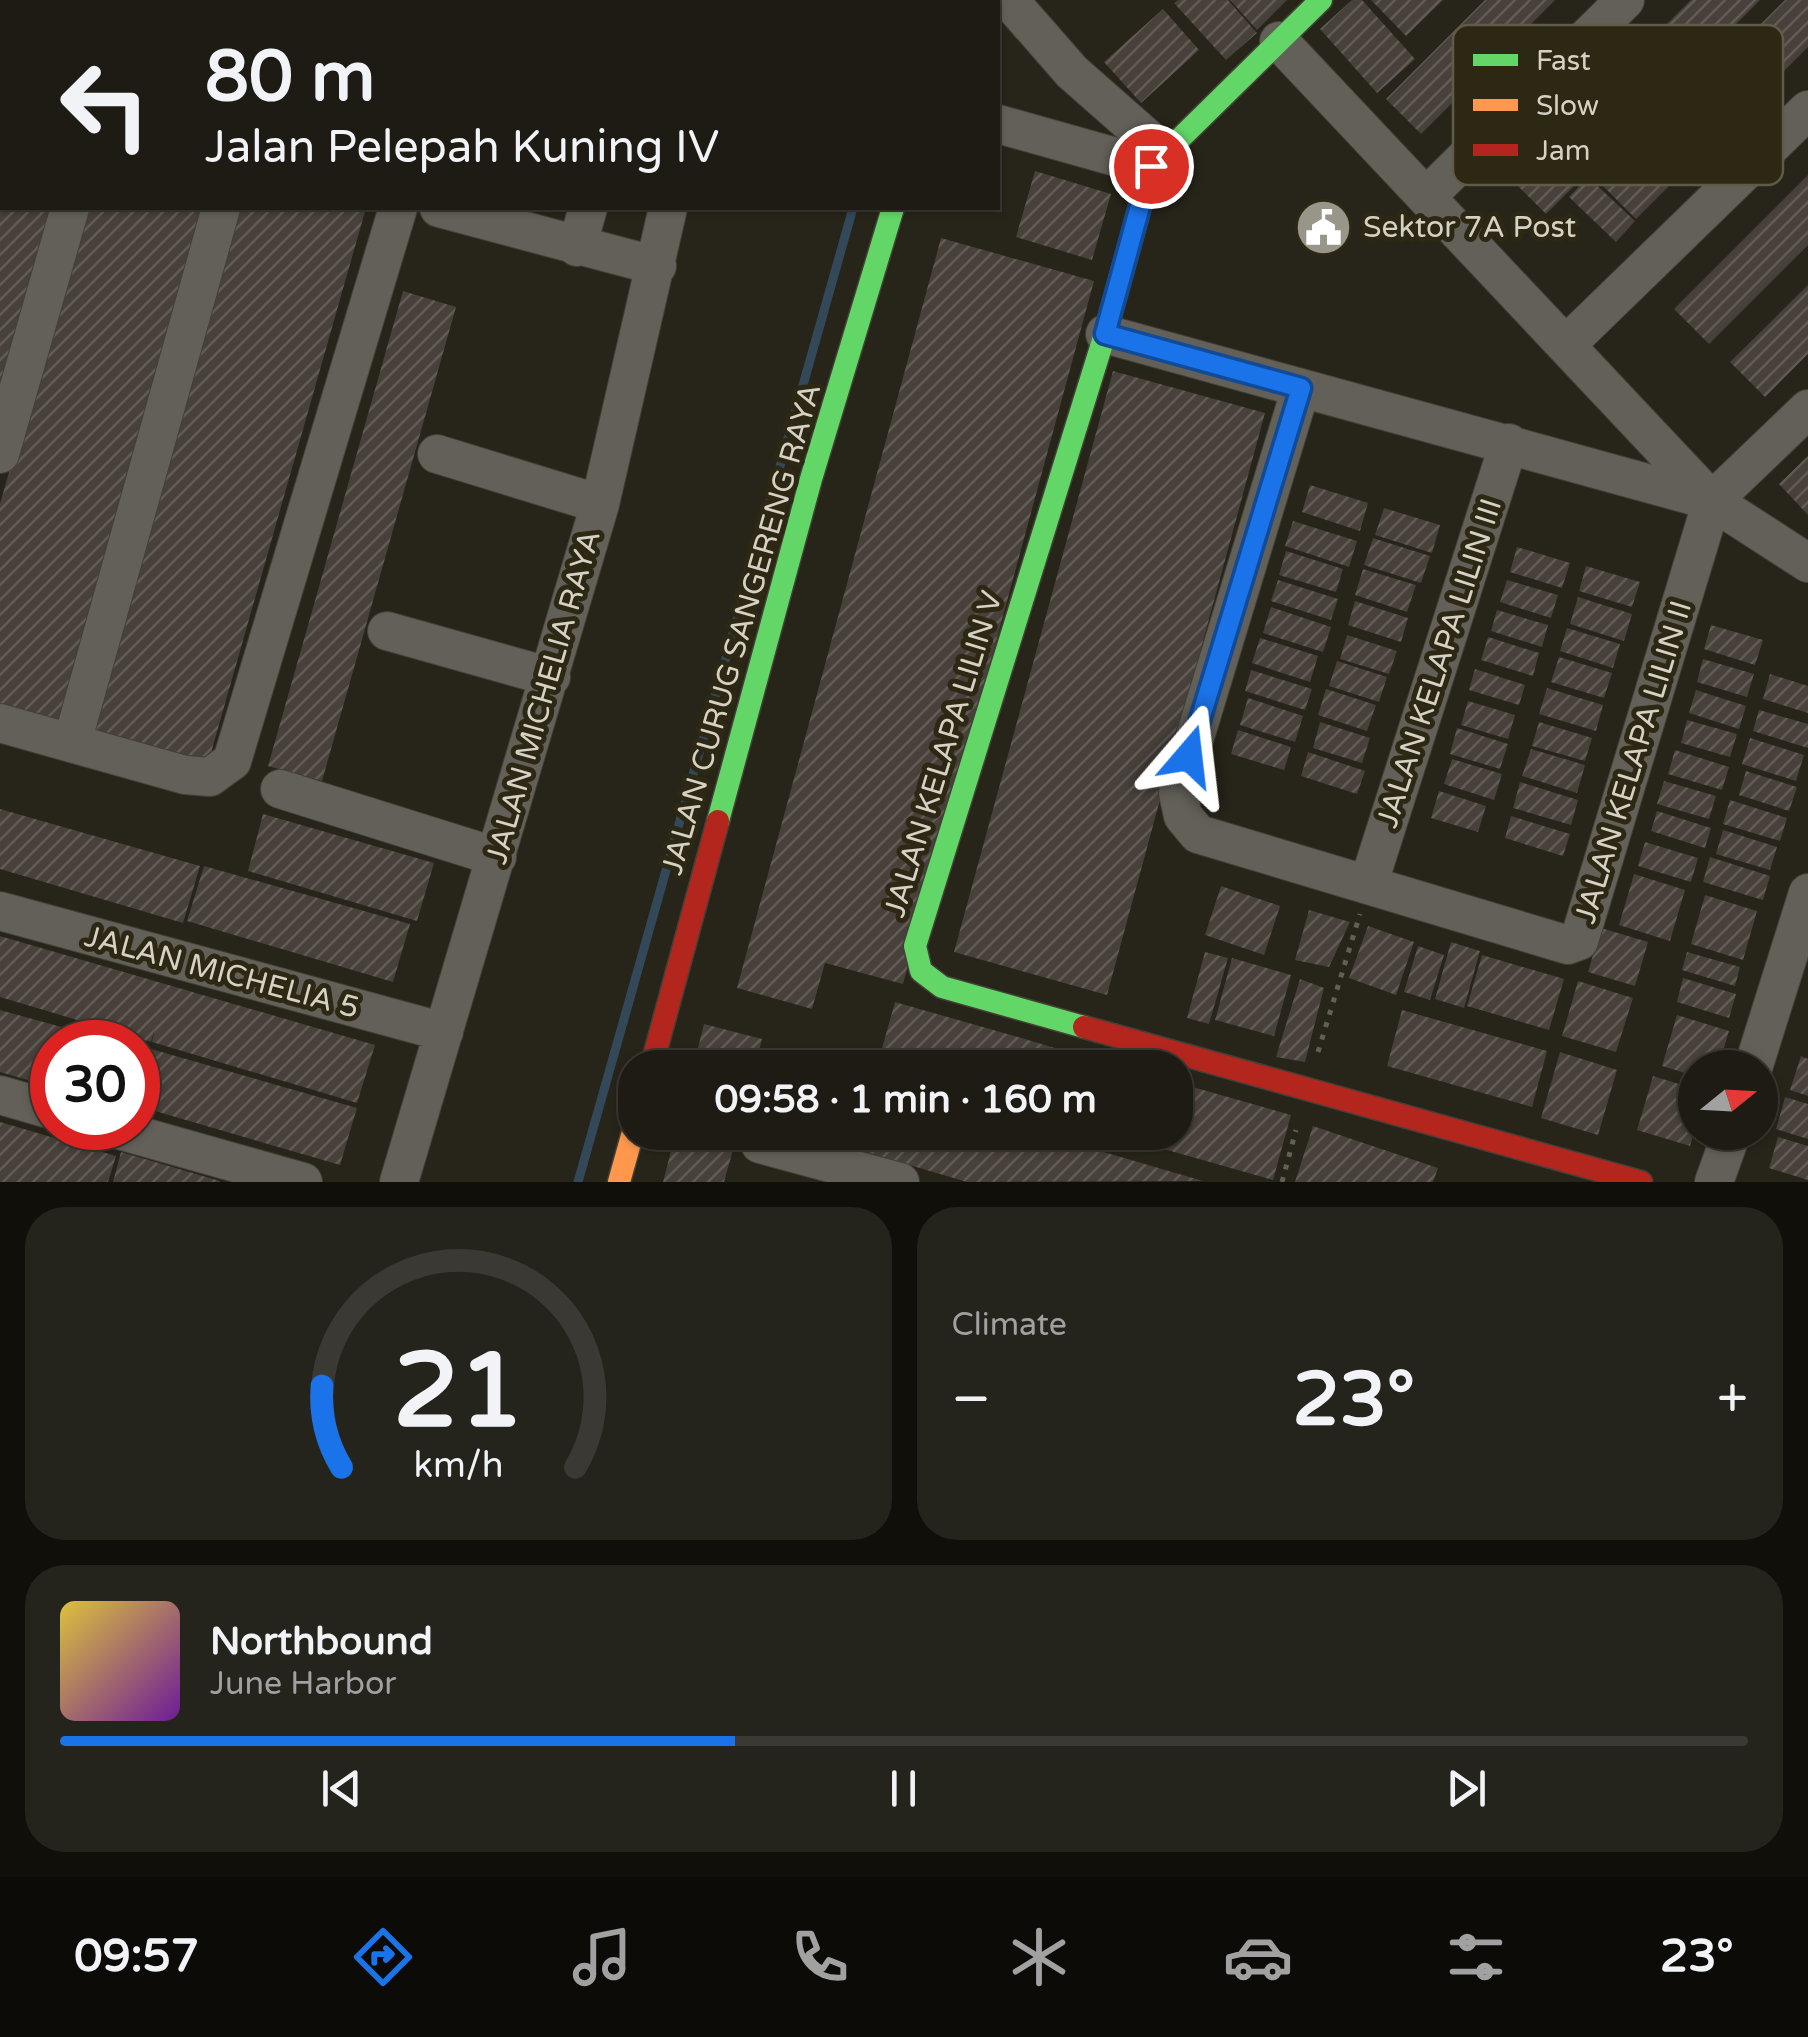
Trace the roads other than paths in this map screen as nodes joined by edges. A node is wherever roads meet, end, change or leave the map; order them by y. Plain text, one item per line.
1 (1009, 0) edge
2 (1321, 0) edge
3 (1625, 0) edge
4 (1600, 25) edge
5 (1279, 41) junction
6 (1808, 110) edge
7 (1000, 124) edge
8 (1783, 134) edge
9 (1157, 160) junction
10 (1453, 170) edge
11 (1731, 185) edge
12 (1427, 196) junction
13 (69, 210) edge
14 (220, 210) edge
15 (397, 210) edge
16 (446, 210) edge
17 (587, 210) edge
18 (668, 210) edge
19 (892, 210) edge
20 (577, 247) junction
21 (657, 266) junction
22 (1105, 334) junction
23 (1568, 344) junction
24 (1301, 388) junction
25 (1808, 409) edge
26 (1509, 444) junction
27 (0, 454) edge
28 (438, 454) dead end
29 (1712, 501) junction
30 (600, 504) junction
31 (1808, 563) edge
32 (387, 631) dead end
33 (551, 677) junction
34 (0, 723) edge
35 (72, 743) junction
36 (280, 789) dead end
37 (497, 858) junction
38 (1369, 882) junction
39 (1808, 894) edge
40 (0, 911) edge
41 (444, 1032) junction
42 (656, 1050) edge
43 (1759, 1050) edge
44 (0, 1096) edge
45 (30, 1104) edge
46 (160, 1142) edge
47 (628, 1150) edge
48 (782, 1150) edge
49 (1726, 1150) edge
50 (303, 1182) edge
51 (399, 1182) edge
52 (619, 1182) edge
53 (900, 1182) edge
54 (1640, 1182) edge
55 (1714, 1182) edge

1 - 9 street
2 - 5 street
3 - 4 street
5 - 9 street
5 - 12 street
6 - 8 street
7 - 9 street
9 - 22 street, JALAN KELAPA LILIN V
10 - 12 street
11 - 23 street
12 - 23 street
13 - 27 street
14 - 35 street
15 - 35 street
16 - 20 street
17 - 20 street
18 - 21 street, JALAN MICHELIA RAYA
19 - 42 street, JALAN CURUG SANGERENG RAYA
20 - 21 street
21 - 30 street, JALAN MICHELIA RAYA
22 - 24 street
22 - 54 street, JALAN KELAPA LILIN V
23 - 29 street
24 - 26 street
24 - 38 street
25 - 29 street, JALAN KELAPA LILIN II
26 - 29 street
26 - 38 street, JALAN KELAPA LILIN III
28 - 30 street
29 - 31 street
29 - 38 street, JALAN KELAPA LILIN II
30 - 33 street, JALAN MICHELIA RAYA
32 - 33 street
33 - 37 street, JALAN MICHELIA RAYA
34 - 35 street
36 - 37 street
37 - 41 street, JALAN MICHELIA RAYA
39 - 43 street
40 - 41 street, JALAN MICHELIA 5
41 - 51 street, JALAN MICHELIA RAYA
44 - 45 street
46 - 50 street
47 - 52 street
48 - 53 street
49 - 55 street

